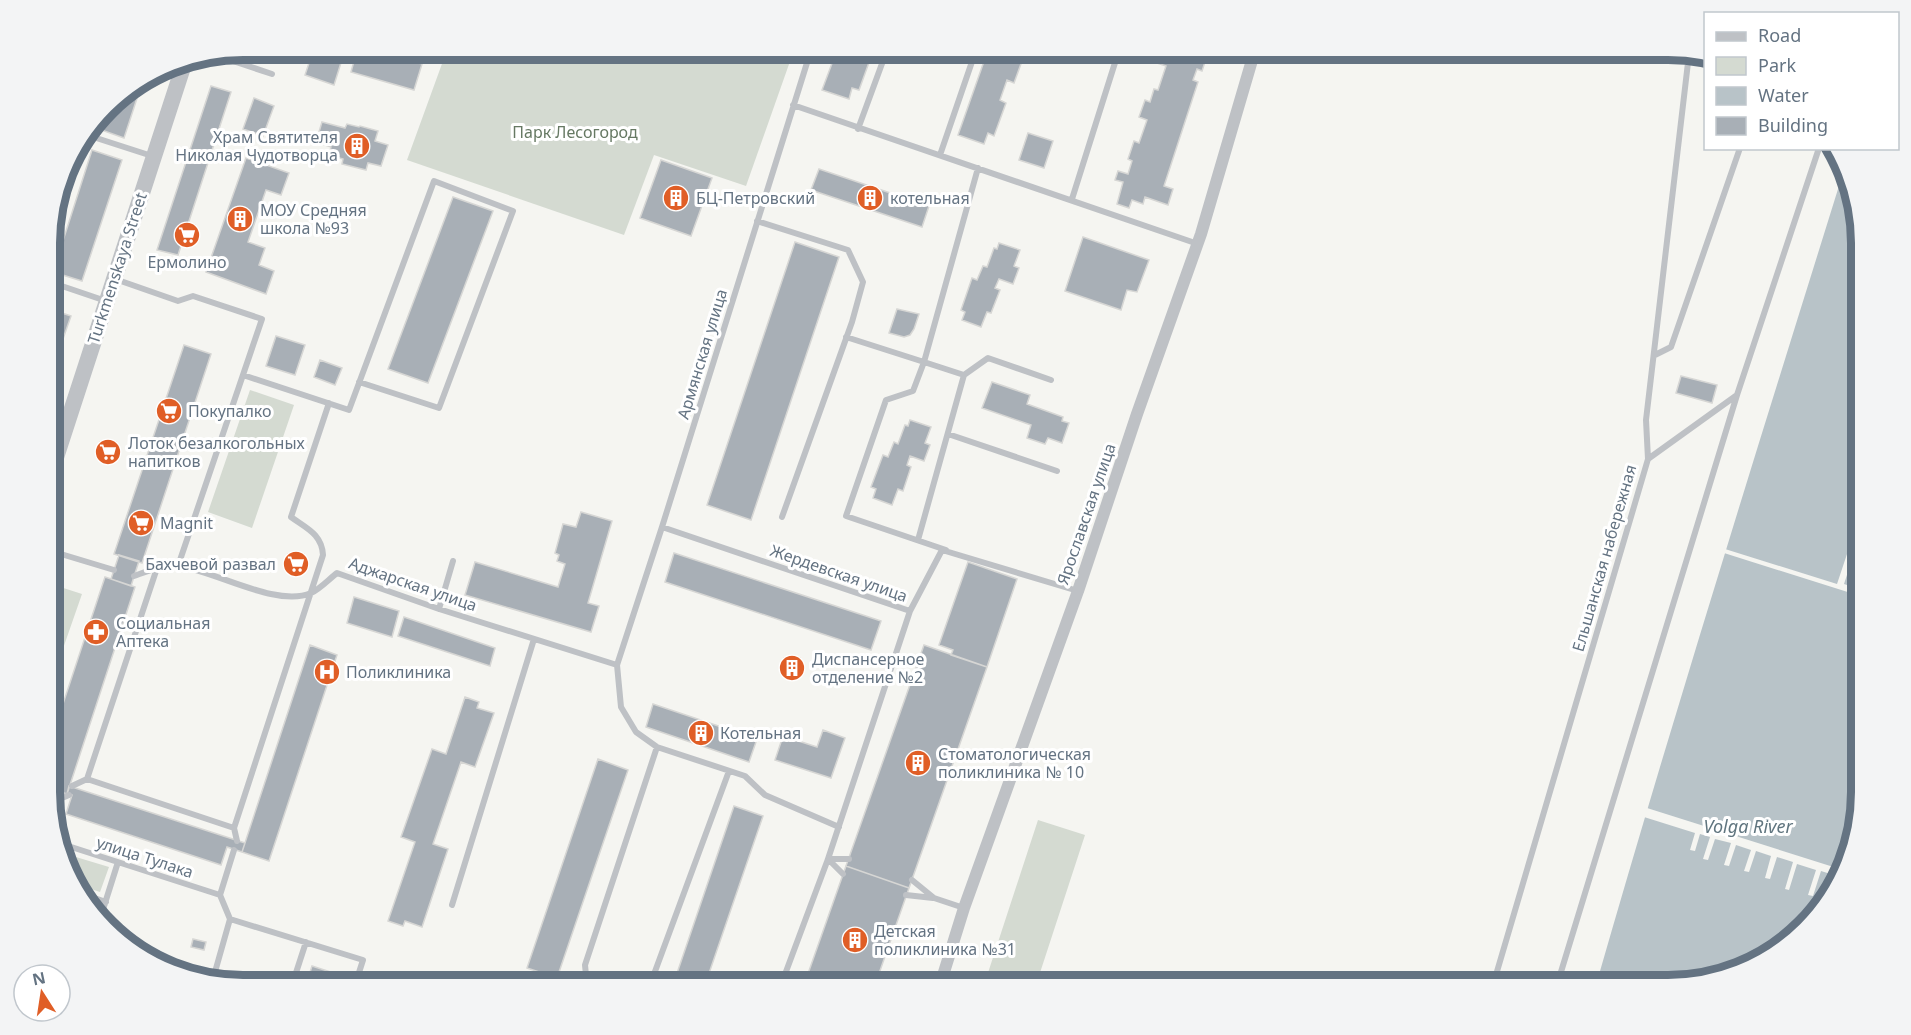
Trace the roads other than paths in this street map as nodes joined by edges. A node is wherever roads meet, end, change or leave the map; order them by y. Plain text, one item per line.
1 (808, 60) edge
2 (883, 60) edge
3 (973, 60) edge
4 (1116, 60) edge
5 (1252, 60) edge
6 (233, 61) edge
7 (1688, 61) edge
8 (182, 71) edge
9 (272, 74) dead end
10 (793, 105) junction
11 (858, 129) junction
12 (94, 138) edge
13 (1739, 150) edge
14 (1818, 150) edge
15 (940, 155) junction
16 (153, 157) junction
17 (978, 168) junction
18 (1072, 199) junction
19 (757, 221) junction
20 (1198, 244) junction
21 (114, 279) junction
22 (60, 286) edge
23 (107, 302) junction
24 (846, 337) junction
25 (1654, 355) junction
26 (924, 362) junction
27 (243, 375) junction
28 (964, 375) junction
29 (1051, 380) dead end
30 (359, 382) junction
31 (1737, 395) junction
32 (329, 403) junction
33 (948, 434) junction
34 (60, 446) edge
35 (1648, 459) junction
36 (1057, 471) dead end
37 (782, 517) dead end
38 (662, 527) junction
39 (918, 540) junction
40 (946, 550) junction
41 (60, 553) edge
42 (453, 561) dead end
43 (178, 566) junction
44 (157, 568) junction
45 (114, 570) dead end
46 (134, 576) dead end
47 (1078, 591) junction
48 (311, 593) junction
49 (439, 609) junction
50 (910, 612) junction
51 (534, 639) junction
52 (617, 665) junction
53 (657, 747) junction
54 (729, 771) junction
55 (87, 779) junction
56 (72, 786) dead end
57 (69, 795) dead end
58 (61, 799) edge
59 (838, 827) junction
60 (234, 828) junction
61 (237, 841) dead end
62 (68, 846) edge
63 (234, 850) dead end
64 (828, 859) junction
65 (849, 859) dead end
66 (118, 862) junction
67 (843, 874) dead end
68 (912, 880) dead end
69 (220, 895) junction
70 (906, 895) dead end
71 (95, 898) edge
72 (934, 898) junction
73 (106, 902) junction
74 (452, 905) dead end
75 (964, 908) junction
76 (103, 909) edge
77 (230, 919) junction
78 (306, 942) junction
79 (215, 972) edge
80 (296, 975) edge
81 (358, 975) edge
82 (586, 975) edge
83 (654, 975) edge
84 (785, 975) edge
85 (943, 975) edge
86 (1496, 975) edge
87 (1560, 975) edge

1 - 10 lane, Армянская улица
2 - 11 lane
3 - 15 lane
4 - 18 lane
5 - 20 street, Ярославская улица
6 - 9 lane
7 - 25 lane
8 - 16 street, Turkmenskaya Street
10 - 11 lane
10 - 19 lane, Армянская улица
11 - 15 lane
12 - 16 lane
13 - 25 lane
14 - 31 lane
15 - 17 lane
16 - 21 street, Turkmenskaya Street
17 - 18 lane
17 - 26 lane
18 - 20 lane
19 - 24 lane
19 - 38 lane, Армянская улица
20 - 47 street, Ярославская улица
21 - 23 street, Turkmenskaya Street
21 - 27 lane
22 - 23 lane
23 - 34 street, Turkmenskaya Street
24 - 26 lane
24 - 37 lane
25 - 35 lane
26 - 28 lane
26 - 39 lane
27 - 32 lane
27 - 43 lane
28 - 29 lane
28 - 33 lane
30 - 30 lane
30 - 32 lane
31 - 35 lane, Ельшанская набережная
31 - 87 lane
32 - 48 lane
33 - 36 lane
33 - 39 lane
35 - 86 lane, Ельшанская набережная
38 - 50 lane, Жердевская улица
38 - 52 lane, Армянская улица
39 - 40 lane
40 - 47 lane
40 - 50 lane, Жердевская улица
41 - 45 lane
42 - 49 lane
43 - 44 lane
43 - 48 lane
44 - 46 lane
44 - 55 lane
47 - 75 street, Ярославская улица
48 - 49 lane, Аджарская улица
48 - 60 lane
49 - 51 lane, Аджарская улица
50 - 59 lane
51 - 52 lane, Аджарская улица
51 - 74 lane
52 - 53 lane
53 - 54 lane
53 - 82 lane
54 - 59 lane
54 - 83 lane
55 - 56 lane
55 - 60 lane
57 - 58 lane
59 - 64 lane
60 - 61 lane
62 - 66 lane, улица Тулака
63 - 69 lane
64 - 65 lane
64 - 67 lane
64 - 84 lane
66 - 69 lane, улица Тулака
66 - 73 lane
68 - 72 lane
69 - 77 lane
70 - 72 lane
71 - 73 lane
72 - 75 lane
73 - 76 lane
75 - 85 street, Ярославская улица
77 - 78 lane
77 - 79 lane
78 - 80 lane
78 - 81 lane

